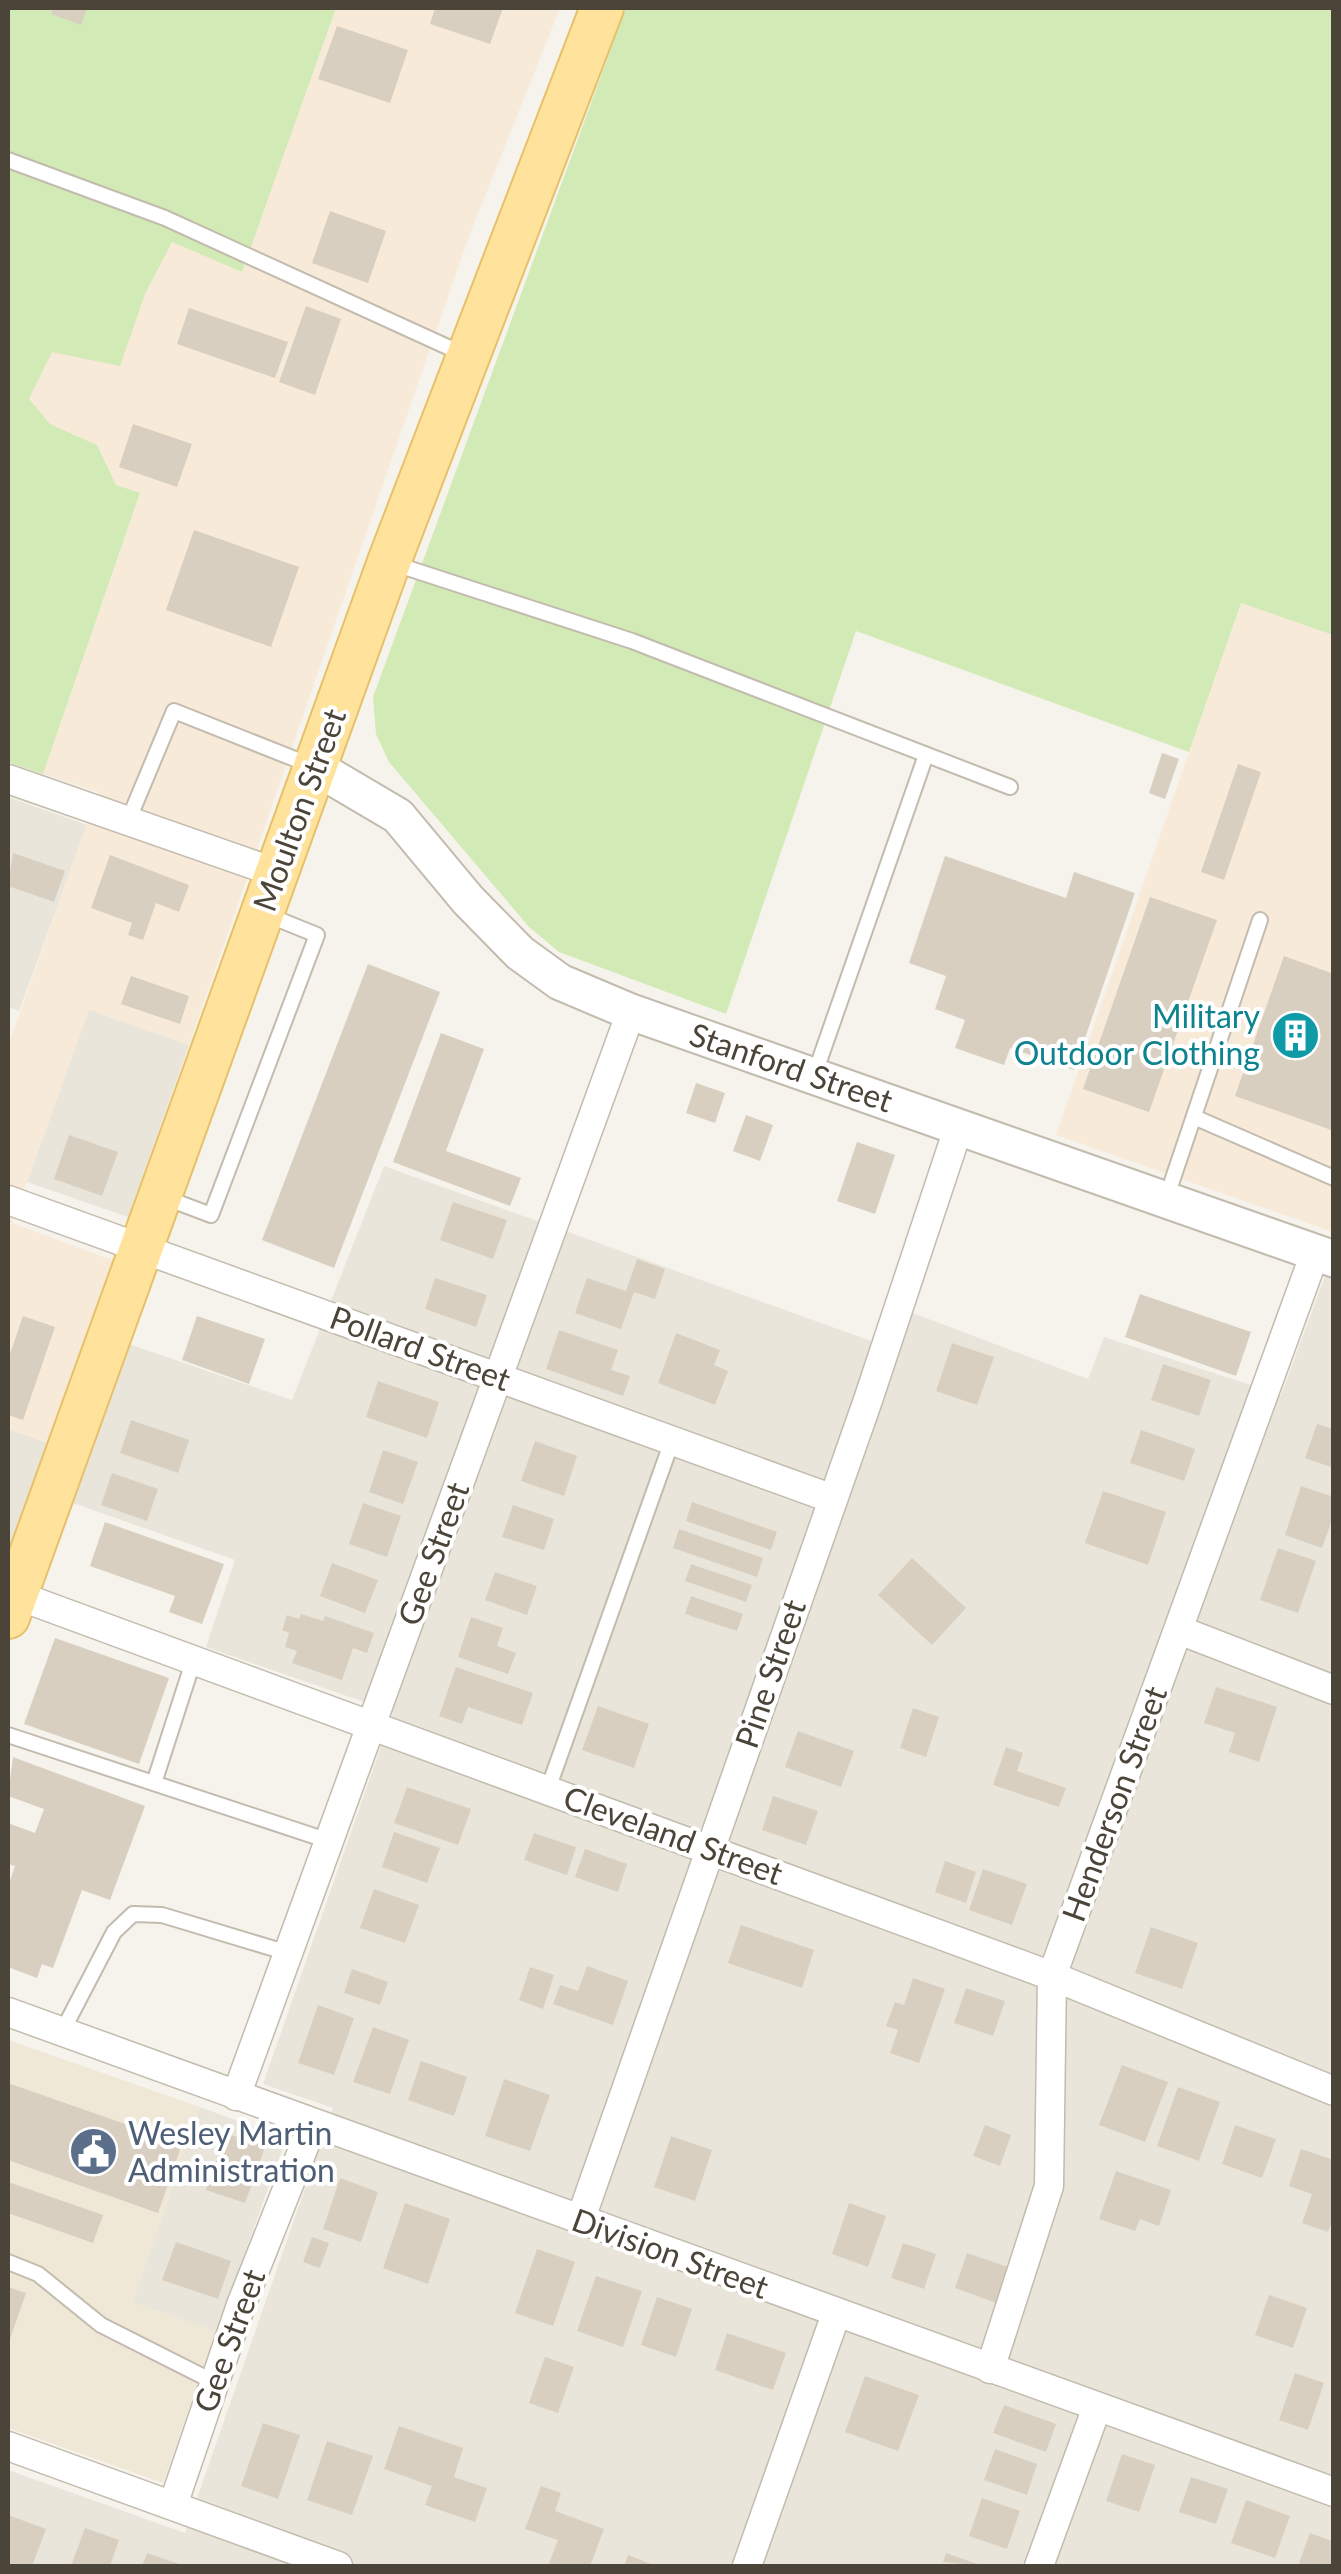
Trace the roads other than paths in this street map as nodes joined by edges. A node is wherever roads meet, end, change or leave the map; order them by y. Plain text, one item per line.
1 (602, 8) edge
2 (8, 160) edge
3 (468, 356) junction
4 (389, 562) junction
5 (926, 755) junction
6 (315, 767) junction
7 (8, 778) edge
8 (1010, 788) dead end
9 (128, 821) junction
10 (277, 873) junction
11 (262, 913) junction
12 (1260, 920) dead end
13 (631, 1012) junction
14 (814, 1076) junction
15 (1194, 1117) junction
16 (958, 1126) junction
17 (1334, 1178) edge
18 (160, 1196) junction
19 (8, 1200) edge
20 (1166, 1200) junction
21 (141, 1247) junction
22 (1324, 1256) edge
23 (498, 1378) junction
24 (672, 1441) junction
25 (833, 1499) junction
26 (10, 1601) edge
27 (1179, 1630) junction
28 (194, 1659) junction
29 (1334, 1690) edge
30 (372, 1723) junction
31 (8, 1735) edge
32 (154, 1783) junction
33 (548, 1790) junction
34 (329, 1841) junction
35 (710, 1850) junction
36 (288, 1954) junction
37 (1052, 1976) junction
38 (8, 2012) edge
39 (62, 2032) junction
40 (1334, 2091) edge
41 (236, 2096) junction
42 (313, 2124) junction
43 (580, 2221) junction
44 (8, 2262) edge
45 (836, 2314) junction
46 (990, 2369) junction
47 (214, 2382) junction
48 (1097, 2407) junction
49 (8, 2446) edge
50 (1334, 2492) edge
51 (173, 2505) junction
52 (336, 2566) edge
53 (748, 2566) edge
54 (1039, 2566) edge

1 - 3 main road, Moulton Street
2 - 3 lane
3 - 4 main road, Moulton Street
4 - 5 lane
4 - 6 main road, Moulton Street
5 - 8 lane
5 - 14 lane
6 - 9 lane
6 - 10 main road, Moulton Street
6 - 13 street, Stanford Street
7 - 9 street
9 - 10 street
10 - 11 main road, Moulton Street
11 - 18 main road, Moulton Street
11 - 18 lane
12 - 15 lane
13 - 14 street, Stanford Street
13 - 23 street, Gee Street
14 - 16 street, Stanford Street
15 - 17 lane
15 - 20 lane
16 - 20 street, Stanford Street
16 - 25 street, Pine Street
18 - 21 main road, Moulton Street
19 - 21 street, Pollard Street
20 - 22 street, Stanford Street
21 - 23 street, Pollard Street
21 - 26 main road, Moulton Street
22 - 27 street, Henderson Street
23 - 24 street, Pollard Street
23 - 30 street, Gee Street
24 - 25 street, Pollard Street
24 - 33 lane
25 - 35 street, Pine Street
26 - 28 street, Cleveland Street
27 - 29 street
27 - 37 street, Henderson Street
28 - 30 street, Cleveland Street
28 - 32 lane
30 - 33 street, Cleveland Street
30 - 34 street, Gee Street
31 - 32 lane
32 - 34 lane
33 - 35 street, Cleveland Street
34 - 36 street, Gee Street
35 - 37 street, Cleveland Street
35 - 43 street, Pine Street
36 - 39 lane
36 - 41 street, Gee Street
37 - 40 street, Cleveland Street
37 - 46 street, Henderson Street
38 - 39 street, Division Street
39 - 41 street, Division Street
41 - 42 street, Division Street
42 - 43 street, Division Street
42 - 47 street, Gee Street
43 - 45 street, Division Street
44 - 47 lane
45 - 46 street, Division Street
45 - 53 street
46 - 48 street, Division Street
47 - 51 street, Gee Street
48 - 50 street, Division Street
48 - 54 street
49 - 51 street
51 - 52 street

